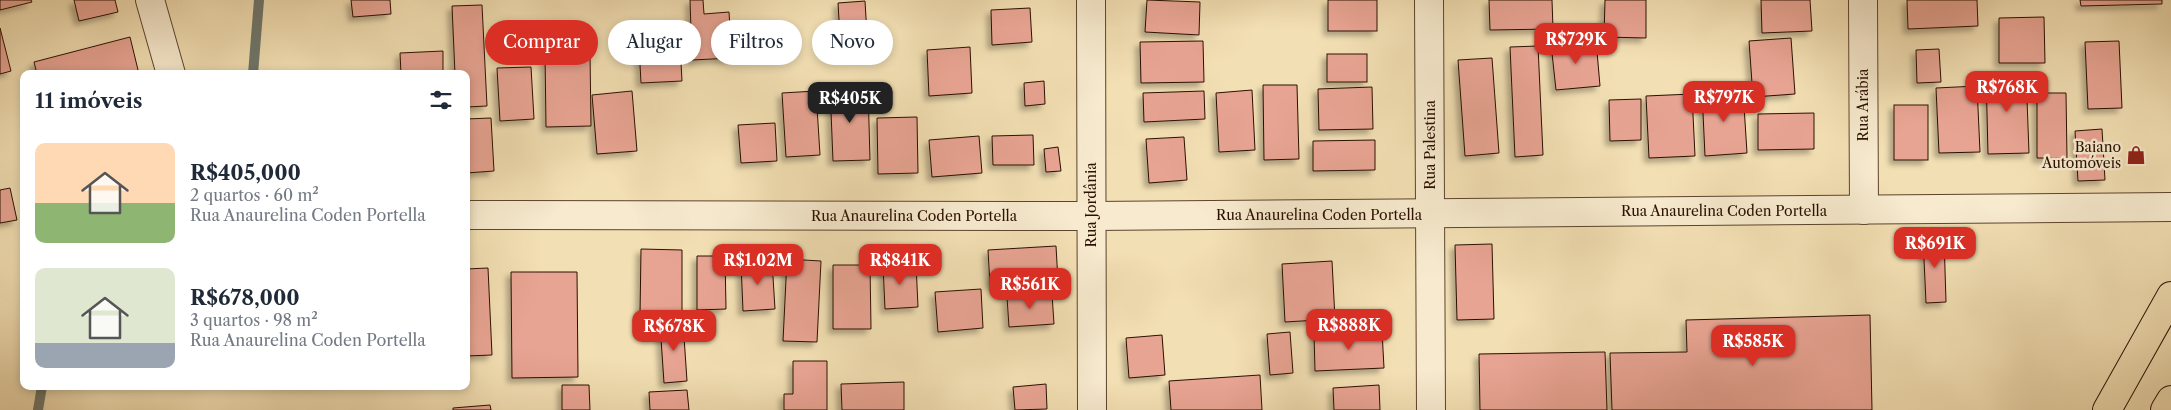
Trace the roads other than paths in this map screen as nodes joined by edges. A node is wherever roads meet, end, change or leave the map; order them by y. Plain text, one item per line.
1 (150, 0) edge
2 (1091, 0) edge
3 (1429, 0) edge
4 (1863, 0) edge
5 (170, 70) edge
6 (2171, 207) edge
7 (1864, 210) junction
8 (1430, 214) junction
9 (470, 215) edge
10 (1092, 216) junction
11 (2171, 296) edge
12 (2171, 400) edge
13 (1092, 410) edge
14 (1431, 410) edge
15 (2107, 410) edge
16 (2165, 410) edge

1 - 5 street
2 - 10 street, Rua Jordânia
3 - 8 street, Rua Palestina
4 - 7 street, Rua Arábia
6 - 7 street, Rua Anaurelina Coden Portella
7 - 8 street, Rua Anaurelina Coden Portella
8 - 10 street, Rua Anaurelina Coden Portella
8 - 14 street, Rua Palestina
9 - 10 street, Rua Anaurelina Coden Portella
10 - 13 street, Rua Jordânia
11 - 15 highway
12 - 16 highway

